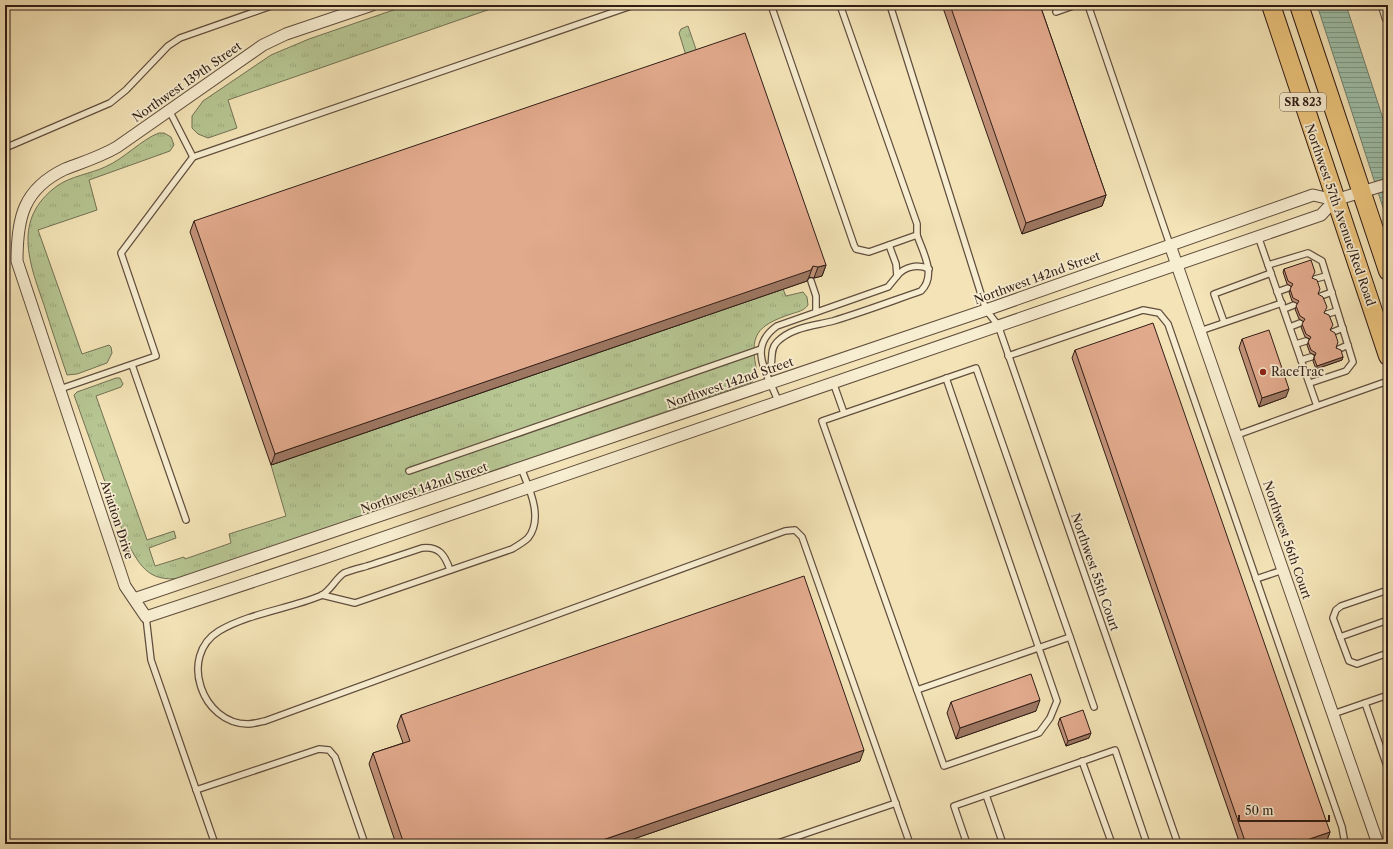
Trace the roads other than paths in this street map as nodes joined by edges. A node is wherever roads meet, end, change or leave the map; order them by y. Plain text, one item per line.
1 (274, 5) edge
2 (372, 5) edge
3 (634, 5) edge
4 (771, 5) edge
5 (840, 5) edge
6 (890, 5) edge
7 (1076, 5) edge
8 (1088, 5) edge
9 (1271, 5) edge
10 (1299, 5) edge
11 (1384, 5) edge
12 (1056, 12) dead end
13 (1388, 18) edge
14 (170, 112) junction
15 (5, 148) edge
16 (193, 157) junction
17 (1388, 184) edge
18 (1366, 190) junction
19 (28, 200) joint
20 (1335, 200) junction
21 (917, 235) junction
22 (1258, 236) junction
23 (889, 245) junction
24 (1170, 245) junction
25 (1177, 264) junction
26 (1268, 266) junction
27 (929, 270) junction
28 (1388, 272) edge
29 (1271, 273) junction
30 (897, 276) junction
31 (1326, 276) junction
32 (1315, 279) edge
33 (811, 281) edge
34 (1288, 288) dead end
35 (1278, 292) junction
36 (1332, 292) junction
37 (1321, 296) edge
38 (1283, 306) junction
39 (1294, 306) dead end
40 (986, 310) junction
41 (1337, 311) junction
42 (816, 312) junction
43 (1327, 314) edge
44 (1224, 322) junction
45 (1300, 323) dead end
46 (998, 325) junction
47 (1290, 327) junction
48 (1343, 328) junction
49 (1200, 331) junction
50 (1333, 332) edge
51 (1306, 341) dead end
52 (1296, 344) junction
53 (1348, 346) junction
54 (761, 349) junction
55 (1339, 349) edge
56 (1008, 356) junction
57 (1388, 356) edge
58 (1312, 357) dead end
59 (1302, 360) junction
60 (132, 365) junction
61 (769, 378) junction
62 (946, 378) junction
63 (1388, 381) edge
64 (833, 382) junction
65 (1310, 383) junction
66 (60, 389) junction
67 (778, 401) junction
68 (1317, 406) junction
69 (844, 413) junction
70 (1236, 435) junction
71 (521, 468) junction
72 (409, 471) dead end
73 (528, 487) junction
74 (186, 520) dead end
75 (450, 570) junction
76 (1283, 570) junction
77 (1256, 579) junction
78 (1388, 590) edge
79 (322, 595) junction
80 (134, 599) junction
81 (146, 617) junction
82 (1388, 620) edge
83 (1070, 637) junction
84 (1340, 637) junction
85 (1039, 648) junction
86 (1388, 653) edge
87 (917, 690) junction
88 (1388, 695) edge
89 (1365, 702) junction
90 (1094, 707) dead end
91 (1333, 714) junction
92 (1082, 761) junction
93 (1388, 770) edge
94 (196, 790) junction
95 (986, 795) junction
96 (896, 803) junction
97 (215, 844) edge
98 (365, 844) edge
99 (775, 844) edge
100 (910, 844) edge
101 (967, 844) edge
102 (1004, 844) edge
103 (1112, 844) edge
104 (1147, 844) edge
105 (1178, 844) edge
106 (1345, 844) edge
107 (1378, 844) edge

1 - 15 lane
2 - 14 street, Northwest 139th Street
3 - 16 lane
4 - 23 lane
5 - 21 lane
6 - 40 lane
7 - 12 lane
8 - 24 lane
9 - 20 main road, Northwest 57th Avenue/Red Road / SR 823
10 - 18 main road, SR 823
11 - 13 street
14 - 16 lane
14 - 19 street, Northwest 139th Street
16 - 60 lane
17 - 18 street, Northwest 142nd Street
18 - 20 street, Northwest 142nd Street
18 - 28 main road, SR 823
19 - 66 street, Aviation Drive
20 - 22 street, Northwest 142nd Street
20 - 24 street, Northwest 142nd Street
20 - 57 main road, Northwest 57th Avenue/Red Road / SR 823
21 - 23 lane
21 - 27 lane
22 - 25 street, Northwest 142nd Street
22 - 26 lane
23 - 30 lane
24 - 25 street, Northwest 56th Court
24 - 40 street, Northwest 142nd Street
25 - 46 street, Northwest 142nd Street
25 - 49 street, Northwest 56th Court
26 - 29 lane
26 - 31 lane
27 - 30 lane
27 - 61 lane
29 - 35 lane
29 - 44 lane
30 - 42 lane
31 - 32 lane
31 - 36 lane
33 - 42 lane
34 - 35 lane
35 - 38 lane
36 - 37 lane
36 - 41 lane
38 - 39 lane
38 - 44 lane
38 - 47 lane
40 - 46 lane, Northwest 55th Court
40 - 61 street, Northwest 142nd Street
41 - 43 lane
41 - 48 lane
42 - 54 lane
44 - 49 lane
45 - 47 lane
46 - 56 lane, Northwest 55th Court
46 - 64 street, Northwest 142nd Street
47 - 52 lane
48 - 50 lane
48 - 53 lane
49 - 70 street, Northwest 56th Court
51 - 52 lane
52 - 59 lane
53 - 55 lane
53 - 65 lane
54 - 61 lane
54 - 72 lane
56 - 77 lane
56 - 105 lane, Northwest 55th Court
58 - 59 lane
59 - 65 lane
60 - 66 lane
60 - 74 lane
61 - 67 lane
61 - 71 street, Northwest 142nd Street
62 - 69 lane
62 - 83 lane
62 - 85 lane
63 - 68 lane
64 - 67 street, Northwest 142nd Street
64 - 69 lane
65 - 68 lane
66 - 80 street, Aviation Drive
67 - 73 street, Northwest 142nd Street
68 - 70 lane
69 - 87 lane
70 - 76 street, Northwest 56th Court
71 - 73 lane
71 - 80 street, Northwest 142nd Street
73 - 75 lane
73 - 81 street, Northwest 142nd Street
75 - 79 lane
75 - 79 lane
76 - 77 lane
76 - 91 street, Northwest 56th Court
77 - 106 lane
78 - 84 lane
79 - 96 lane
80 - 81 street, Aviation Drive
81 - 94 lane, Aviation Drive
82 - 84 lane
83 - 85 lane
83 - 90 lane
84 - 86 lane
85 - 87 lane
85 - 87 lane
88 - 89 lane
89 - 91 lane
89 - 93 lane
91 - 107 street, Northwest 56th Court
92 - 95 lane
92 - 103 lane
92 - 104 lane
94 - 97 lane, Aviation Drive
94 - 98 lane
95 - 101 lane
95 - 102 lane
96 - 99 lane
96 - 100 lane

